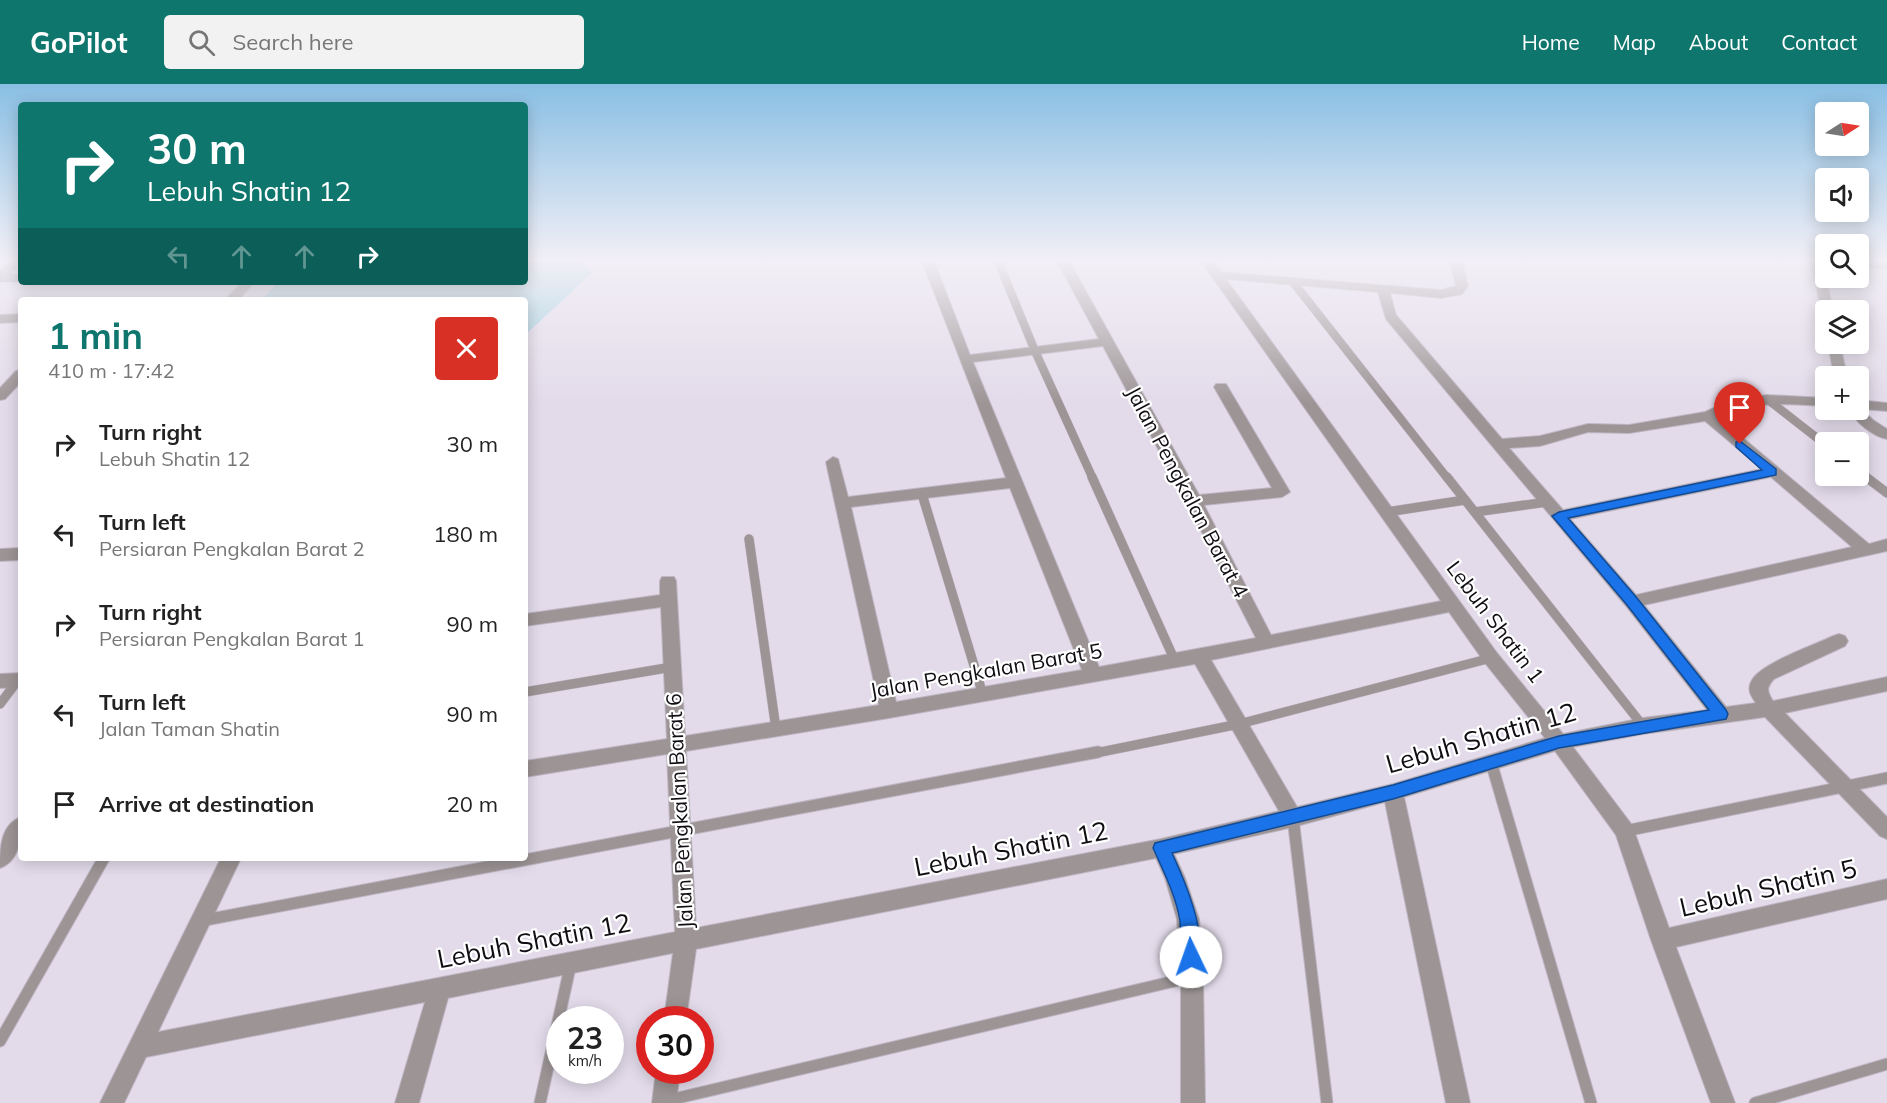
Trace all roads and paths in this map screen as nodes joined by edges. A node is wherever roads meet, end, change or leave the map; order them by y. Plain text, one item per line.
1 (945, 309) edge
2 (1018, 309) edge
3 (1089, 309) edge
4 (1241, 309) edge
5 (1314, 309) edge
6 (1388, 309) edge
7 (18, 318) edge
8 (0, 319) edge
9 (1107, 342) junction
10 (1035, 351) junction
11 (964, 359) junction
12 (18, 377) edge
13 (1221, 387) dead end
14 (0, 396) edge
15 (1767, 399) junction
16 (1815, 401) edge
17 (1869, 405) edge
18 (1887, 407) edge
19 (1708, 416) junction
20 (1865, 420) edge
21 (1887, 435) edge
22 (1815, 436) edge
23 (1497, 444) junction
24 (832, 462) dead end
25 (1772, 472) junction
26 (1869, 479) edge
27 (1015, 482) junction
28 (1887, 493) edge
29 (922, 494) junction
30 (1465, 500) junction
31 (1194, 501) junction
32 (1546, 502) junction
33 (841, 503) junction
34 (1387, 512) junction
35 (1475, 512) junction
36 (1559, 516) junction
37 (749, 539) dead end
38 (1887, 545) edge
39 (1866, 550) junction
40 (18, 554) edge
41 (0, 555) edge
42 (668, 581) dead end
43 (669, 600) junction
44 (1632, 602) junction
45 (1453, 605) junction
46 (528, 620) edge
47 (1839, 641) dead end
48 (1267, 643) junction
49 (1200, 656) junction
50 (1491, 658) junction
51 (1175, 661) junction
52 (672, 667) junction
53 (1093, 675) junction
54 (13, 680) edge
55 (1887, 684) edge
56 (528, 691) edge
57 (983, 694) junction
58 (0, 704) edge
59 (1769, 709) junction
60 (889, 711) junction
61 (1721, 714) junction
62 (1239, 724) junction
63 (1643, 726) junction
64 (776, 729) junction
65 (1559, 742) junction
66 (676, 745) junction
67 (1491, 762) junction
68 (528, 770) edge
69 (1887, 778) edge
70 (1845, 786) junction
71 (1393, 792) junction
72 (1293, 818) junction
73 (681, 829) junction
74 (1887, 830) edge
75 (18, 831) edge
76 (1625, 831) junction
77 (1161, 848) junction
78 (528, 858) edge
79 (0, 859) edge
80 (102, 861) edge
81 (230, 861) edge
82 (514, 861) edge
83 (1887, 889) edge
84 (200, 921) junction
85 (1662, 940) junction
86 (686, 941) junction
87 (571, 963) junction
88 (1192, 977) junction
89 (440, 988) junction
90 (677, 1006) edge
91 (0, 1041) edge
92 (140, 1047) junction
93 (1887, 1064) edge
94 (666, 1084) edge
95 (664, 1102) edge
96 (112, 1103) edge
97 (407, 1103) edge
98 (540, 1103) edge
99 (1193, 1103) edge
100 (1327, 1103) edge
101 (1458, 1103) edge
102 (1591, 1103) edge
103 (1723, 1103) edge
104 (1755, 1103) edge

1 - 11 street
2 - 10 lane
3 - 9 street, Jalan Pengkalan Barat 4
4 - 34 street, Lebuh Shatin 1
5 - 30 lane
6 - 23 street
7 - 8 street
9 - 10 street
9 - 31 street, Jalan Pengkalan Barat 4
10 - 11 street
10 - 51 lane
11 - 27 street
12 - 14 street
13 - 31 street
15 - 16 street
15 - 19 street
15 - 22 lane
17 - 18 street
19 - 23 street
19 - 25 street
20 - 21 street
23 - 32 street
24 - 33 street
25 - 36 street
25 - 39 street
26 - 28 lane
27 - 29 street
27 - 53 street
29 - 33 street
29 - 57 lane
30 - 34 lane
30 - 35 lane
31 - 48 street, Jalan Pengkalan Barat 4
32 - 35 lane
32 - 36 street
33 - 60 street
34 - 45 street, Lebuh Shatin 1
35 - 63 lane
36 - 44 street
37 - 64 lane
38 - 39 street
39 - 44 street
40 - 41 street
42 - 43 street, Jalan Pengkalan Barat 6
43 - 46 street
43 - 52 street, Jalan Pengkalan Barat 6
44 - 61 street
45 - 48 street, Jalan Pengkalan Barat 5
45 - 50 street, Lebuh Shatin 1
47 - 59 street
48 - 49 street, Jalan Pengkalan Barat 5
49 - 51 street, Jalan Pengkalan Barat 5
49 - 62 street
50 - 62 lane
50 - 65 street, Lebuh Shatin 1
51 - 53 street, Jalan Pengkalan Barat 5
52 - 56 lane
52 - 66 street, Jalan Pengkalan Barat 6
53 - 57 street, Jalan Pengkalan Barat 5
54 - 58 lane
55 - 59 street, Lebuh Shatin 12
57 - 60 street, Jalan Pengkalan Barat 5
59 - 61 street, Lebuh Shatin 12
59 - 70 street
60 - 64 street, Jalan Pengkalan Barat 5
61 - 63 street, Lebuh Shatin 12
62 - 72 street
62 - 73 lane
63 - 65 street, Lebuh Shatin 12
64 - 66 street, Jalan Pengkalan Barat 5
65 - 67 street, Lebuh Shatin 12
65 - 76 street, Lebuh Shatin 1
66 - 68 street, Jalan Pengkalan Barat 5
66 - 73 street, Jalan Pengkalan Barat 6
67 - 71 street, Lebuh Shatin 12
67 - 102 lane
69 - 70 lane
70 - 74 street
70 - 76 lane
71 - 72 street, Lebuh Shatin 12
71 - 101 street
72 - 77 street, Lebuh Shatin 12
72 - 100 lane
73 - 78 lane
73 - 86 street, Jalan Pengkalan Barat 6
75 - 79 street
76 - 85 street, Lebuh Shatin 1
77 - 86 street, Lebuh Shatin 12
77 - 88 street
80 - 91 lane
81 - 84 street
82 - 84 lane
83 - 85 street, Lebuh Shatin 5
84 - 92 street
85 - 103 street, Lebuh Shatin 1
86 - 87 street, Lebuh Shatin 12
86 - 90 street, Jalan Pengkalan Barat 6
87 - 89 street, Lebuh Shatin 12
87 - 98 lane
88 - 95 lane
88 - 99 street
89 - 92 street, Lebuh Shatin 12
89 - 97 street
92 - 96 street
93 - 104 lane
94 - 95 street

